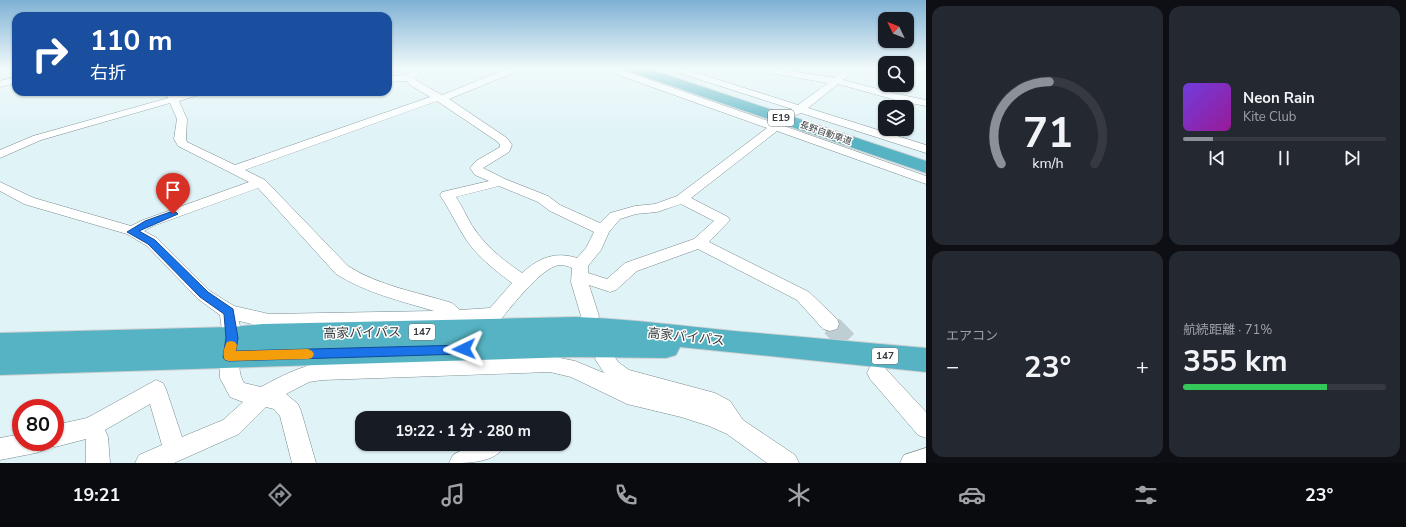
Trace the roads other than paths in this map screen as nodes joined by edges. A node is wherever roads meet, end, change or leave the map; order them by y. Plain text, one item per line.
1 (427, 91) edge
2 (459, 91) edge
3 (675, 91) edge
4 (700, 91) edge
5 (716, 91) edge
6 (740, 91) edge
7 (823, 91) edge
8 (872, 91) edge
9 (168, 96) edge
10 (171, 96) edge
11 (440, 98) junction
12 (926, 103) edge
13 (797, 110) junction
14 (778, 125) junction
15 (926, 149) edge
16 (0, 154) edge
17 (926, 160) edge
18 (926, 167) edge
19 (234, 169) junction
20 (926, 180) edge
21 (500, 182) junction
22 (260, 183) junction
23 (0, 186) edge
24 (682, 199) junction
25 (602, 230) junction
26 (132, 232) junction
27 (699, 243) junction
28 (580, 270) junction
29 (522, 282) junction
30 (456, 316) junction
31 (590, 316) dead end
32 (830, 324) tunnel mouth
33 (230, 335) junction
34 (0, 344) edge
35 (605, 359) dead end
36 (926, 360) edge
37 (0, 364) edge
38 (877, 373) dead end
39 (261, 398) junction
40 (91, 427) junction
41 (735, 427) junction
42 (926, 428) edge
43 (64, 434) edge
44 (12, 447) edge
45 (0, 449) edge
46 (175, 451) junction
47 (483, 451) edge
48 (926, 460) edge
49 (98, 463) edge
50 (147, 463) edge
51 (304, 463) edge
52 (461, 463) edge
53 (787, 463) edge
54 (912, 463) edge

1 - 11 street
2 - 11 street
3 - 14 street
4 - 18 highway, 長野自動車道 / E19
5 - 17 highway, 長野自動車道 / E19
6 - 13 street
7 - 13 street
8 - 12 street
9 - 16 street
10 - 19 street
11 - 19 street
11 - 21 street
13 - 15 street
14 - 20 street
14 - 24 street
19 - 22 street
21 - 25 street
21 - 29 street
22 - 26 street
22 - 30 street
23 - 26 street
24 - 25 street
24 - 27 street
25 - 28 street
26 - 33 street
27 - 28 street
27 - 32 street
28 - 29 street
28 - 31 street
29 - 30 street
30 - 33 street
33 - 34 highway, 高家バイパス / 147
33 - 36 highway, 高家バイパス / 147
33 - 37 highway, 高家バイパス / 147
33 - 39 street
35 - 41 street
38 - 42 street
39 - 41 street
39 - 46 street
39 - 51 street
40 - 43 street
40 - 46 street
40 - 49 street
41 - 53 street
44 - 45 street
46 - 50 street
47 - 52 street
48 - 54 street

